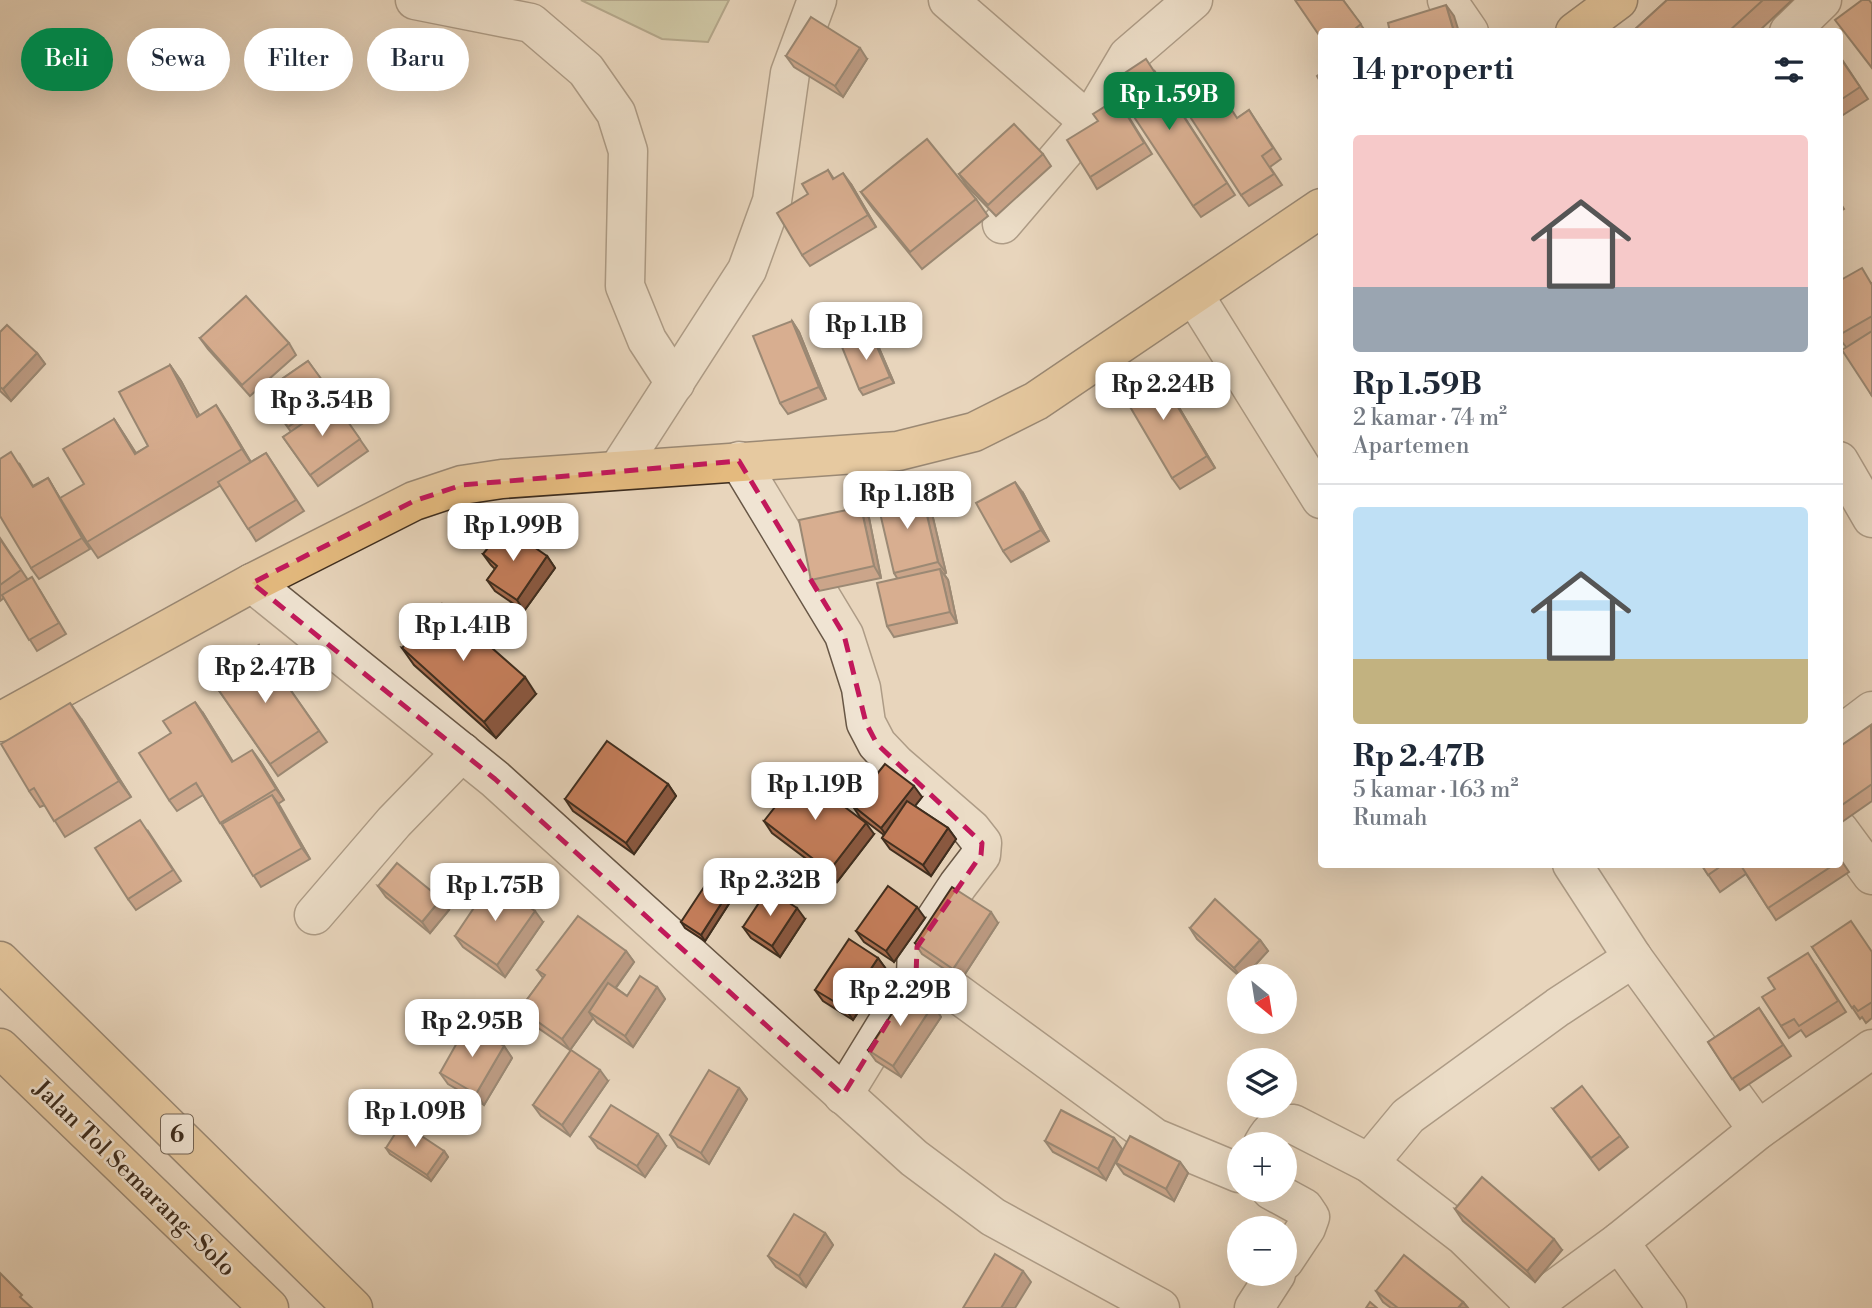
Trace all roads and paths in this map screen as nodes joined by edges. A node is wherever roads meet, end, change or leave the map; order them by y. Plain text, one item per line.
1 (415, 0) edge
2 (817, 0) edge
3 (948, 0) edge
4 (1193, 0) edge
5 (1447, 0) edge
6 (1618, 0) edge
7 (1822, 0) edge
8 (1466, 28) edge
9 (1580, 28) edge
10 (1793, 28) edge
11 (1089, 122) junction
12 (1318, 210) edge
13 (1002, 224) dead end
14 (1194, 295) junction
15 (675, 383) junction
16 (739, 461) junction
17 (1843, 467) edge
18 (618, 470) junction
19 (1318, 494) edge
20 (1872, 518) edge
21 (252, 583) junction
22 (1872, 711) edge
23 (0, 722) edge
24 (1843, 733) edge
25 (462, 752) junction
26 (1843, 835) edge
27 (1575, 868) edge
28 (1872, 874) edge
29 (314, 915) dead end
30 (1633, 958) junction
31 (0, 961) edge
32 (917, 964) junction
33 (0, 1048) edge
34 (1872, 1049) edge
35 (843, 1095) junction
36 (1758, 1130) junction
37 (1271, 1132) edge
38 (1369, 1163) junction
39 (1227, 1168) edge
40 (1293, 1202) edge
41 (1297, 1242) edge
42 (1619, 1242) junction
43 (1268, 1286) edge
44 (1533, 1306) edge
45 (269, 1308) edge
46 (353, 1308) edge
47 (1160, 1308) edge
48 (1254, 1308) edge
49 (1667, 1308) edge

1 - 15 street
2 - 15 street
3 - 11 street
4 - 11 street
5 - 8 street
6 - 9 main road
7 - 10 street
11 - 13 street
12 - 14 main road
14 - 16 main road
14 - 19 street
15 - 18 street
16 - 18 main road
16 - 32 street
17 - 20 street
18 - 21 main road
21 - 23 main road
21 - 25 street
22 - 24 street
25 - 29 street
25 - 35 street
26 - 28 street
27 - 30 street
30 - 36 street
30 - 38 street
31 - 46 main road, 6
32 - 35 street
32 - 39 street
33 - 45 main road, Jalan Tol Semarang–Solo / 6
34 - 36 street
35 - 47 street
36 - 42 street
37 - 38 street
38 - 44 street
40 - 41 street
42 - 44 street
42 - 49 street
43 - 48 street

